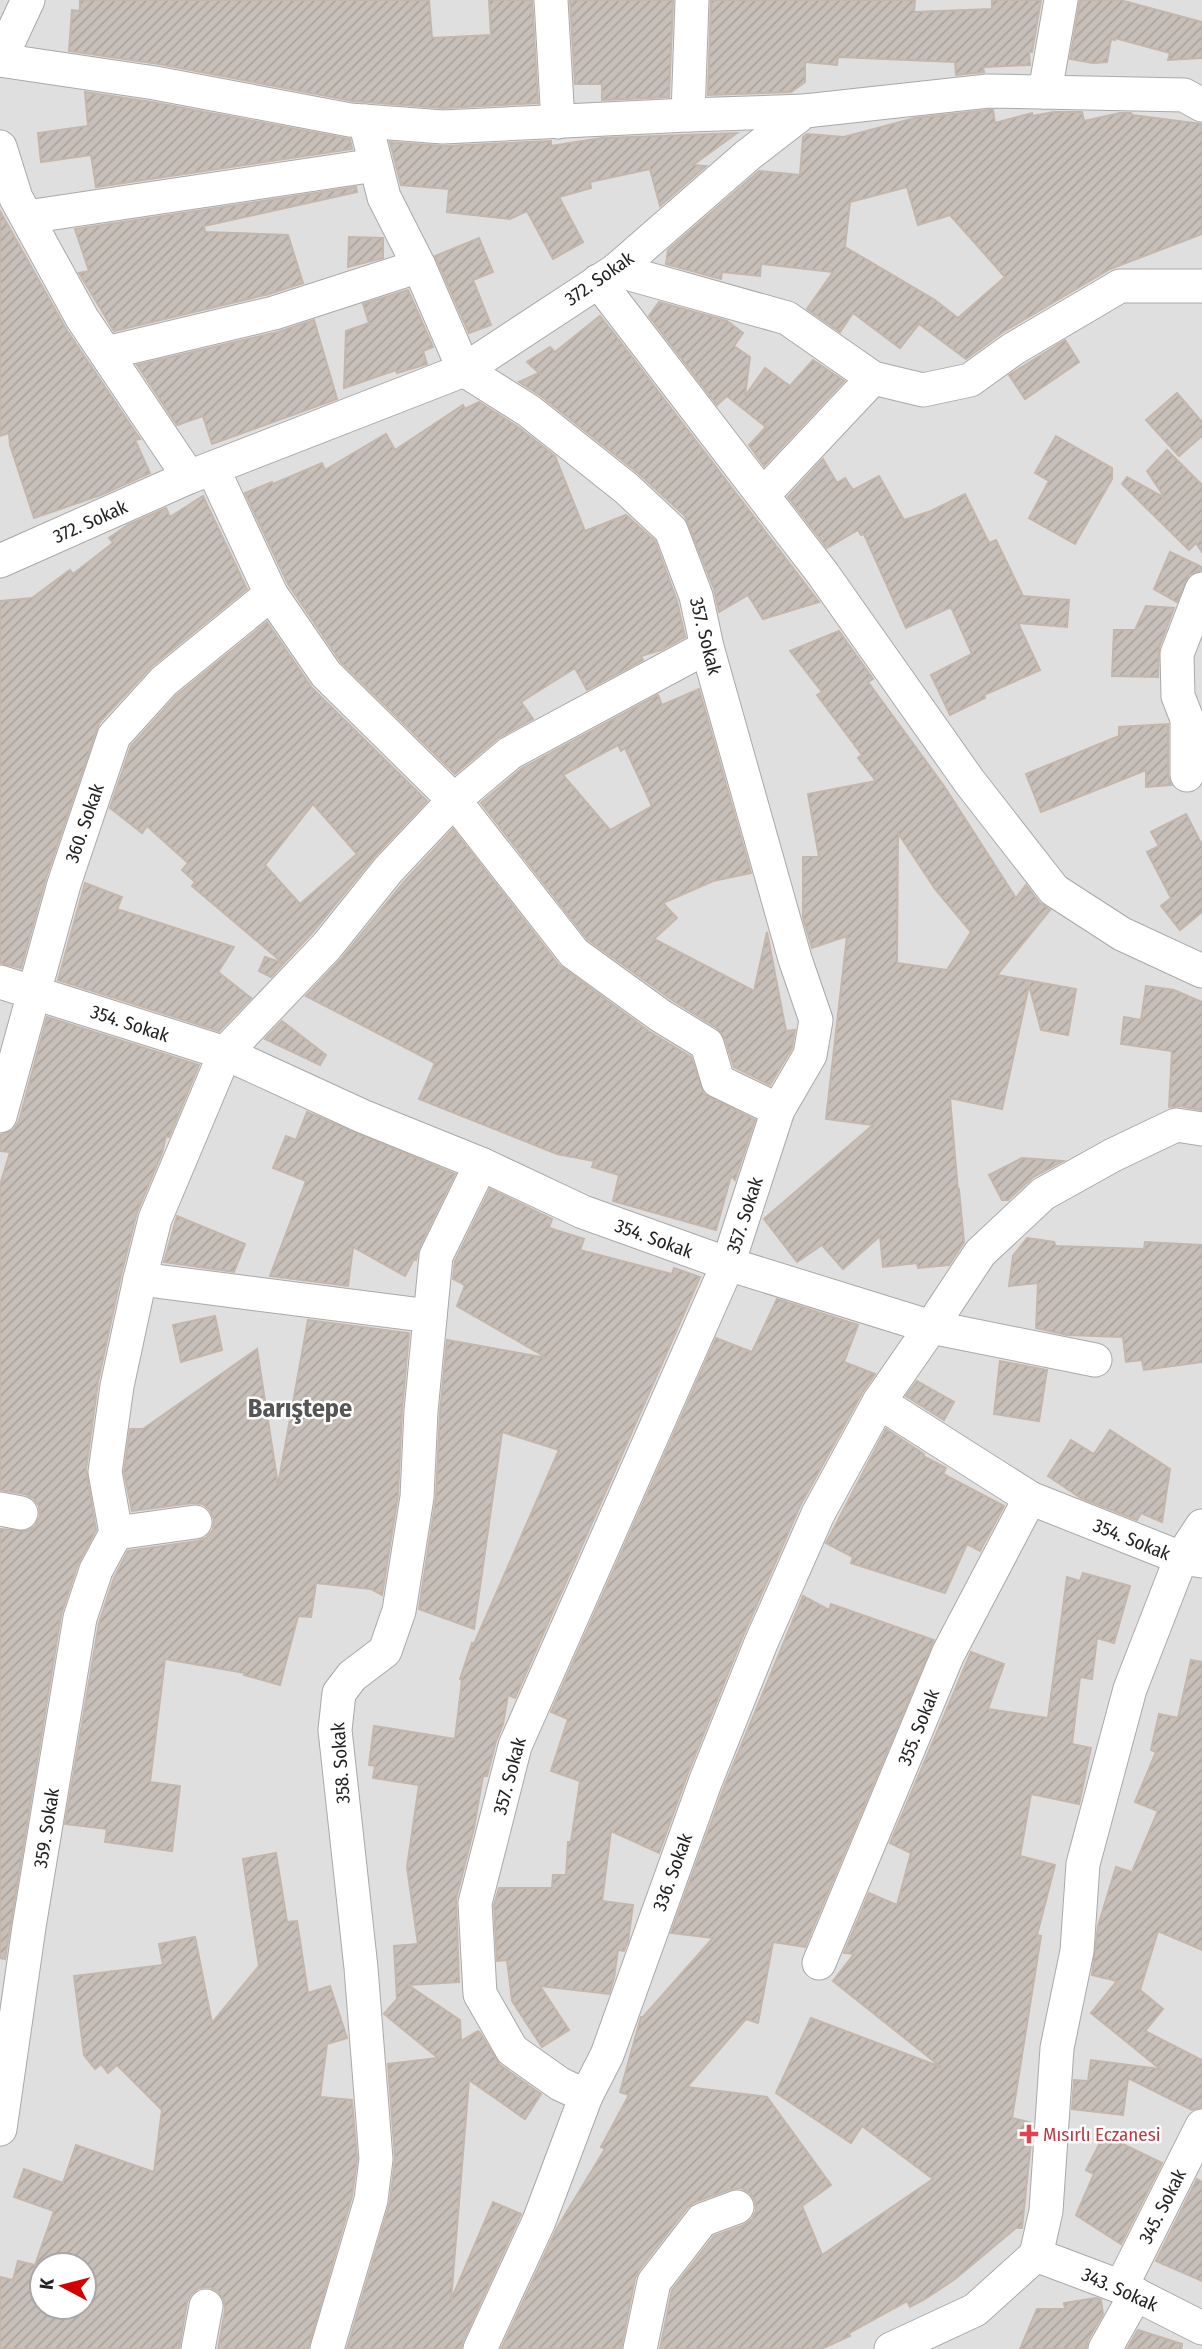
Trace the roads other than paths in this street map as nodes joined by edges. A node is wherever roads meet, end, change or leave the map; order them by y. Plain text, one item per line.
1 (28, 0) edge
2 (551, 0) edge
3 (692, 0) edge
4 (1061, 0) edge
5 (0, 60) edge
6 (1045, 92) junction
7 (1202, 105) edge
8 (805, 111) junction
9 (688, 115) junction
10 (365, 121) junction
11 (558, 122) junction
12 (0, 147) edge
13 (375, 163) junction
14 (27, 217) junction
15 (419, 266) junction
16 (607, 275) junction
17 (1202, 286) edge
18 (106, 353) junction
19 (464, 370) junction
20 (873, 378) junction
21 (201, 473) junction
22 (763, 495) junction
23 (0, 561) edge
24 (1202, 589) edge
25 (271, 594) junction
26 (708, 647) junction
27 (1187, 775) dead end
28 (454, 800) junction
29 (1202, 971) edge
30 (0, 982) edge
31 (33, 991) junction
32 (225, 1053) junction
33 (778, 1110) junction
34 (0, 1116) edge
35 (1202, 1129) edge
36 (481, 1164) junction
37 (728, 1264) junction
38 (140, 1279) junction
39 (430, 1316) junction
40 (931, 1327) junction
41 (1095, 1360) dead end
42 (878, 1402) junction
43 (1030, 1498) junction
44 (195, 1522) dead end
45 (1202, 1525) edge
46 (116, 1533) junction
47 (1192, 1559) edge
48 (819, 1963) dead end
49 (9, 2006) edge
50 (586, 2096) junction
51 (1202, 2126) edge
52 (0, 2129) edge
53 (737, 2207) dead end
54 (1036, 2255) junction
55 (1129, 2290) junction
56 (206, 2306) dead end
57 (1202, 2328) edge
58 (940, 2337) edge
59 (198, 2349) edge
60 (327, 2349) edge
61 (480, 2349) edge
62 (640, 2349) edge
63 (891, 2349) edge
64 (1105, 2349) edge

1 - 5 street
2 - 11 street
3 - 9 street
4 - 6 street
5 - 10 street
6 - 7 street
6 - 8 street
8 - 9 street
8 - 16 street, 372. Sokak
9 - 11 street
10 - 11 street
10 - 13 street
12 - 14 street
13 - 14 street
13 - 15 street
14 - 18 street
15 - 18 street
15 - 19 street
16 - 19 street, 372. Sokak
16 - 20 street
16 - 22 street
17 - 20 street
18 - 21 street
19 - 21 street, 372. Sokak
19 - 26 street, 357. Sokak
20 - 22 street
21 - 23 street, 372. Sokak
21 - 25 street
22 - 29 street
24 - 27 street
25 - 28 street
25 - 31 street, 360. Sokak
26 - 28 street
26 - 33 street, 357. Sokak
28 - 32 street
28 - 33 street
30 - 31 street, 354. Sokak
31 - 32 street, 354. Sokak
31 - 34 street, 360. Sokak
32 - 36 street, 354. Sokak
32 - 38 street
33 - 37 street, 357. Sokak
35 - 40 street
36 - 37 street, 354. Sokak
36 - 39 street, 358. Sokak
37 - 40 street, 354. Sokak
37 - 50 street, 357. Sokak
38 - 39 street
38 - 46 street
39 - 60 street, 358. Sokak
40 - 41 street, 354. Sokak
40 - 42 street
42 - 43 street, 354. Sokak
42 - 50 street, 336. Sokak
43 - 47 street, 354. Sokak
43 - 48 street, 355. Sokak
44 - 46 street
45 - 47 street
46 - 49 street, 359. Sokak
47 - 54 street
49 - 52 street, 359. Sokak
50 - 61 street, 336. Sokak
51 - 55 street, 345. Sokak
53 - 62 street
54 - 55 street, 343. Sokak
54 - 58 street
55 - 57 street, 343. Sokak
55 - 64 street, 345. Sokak
56 - 59 street
58 - 63 street

